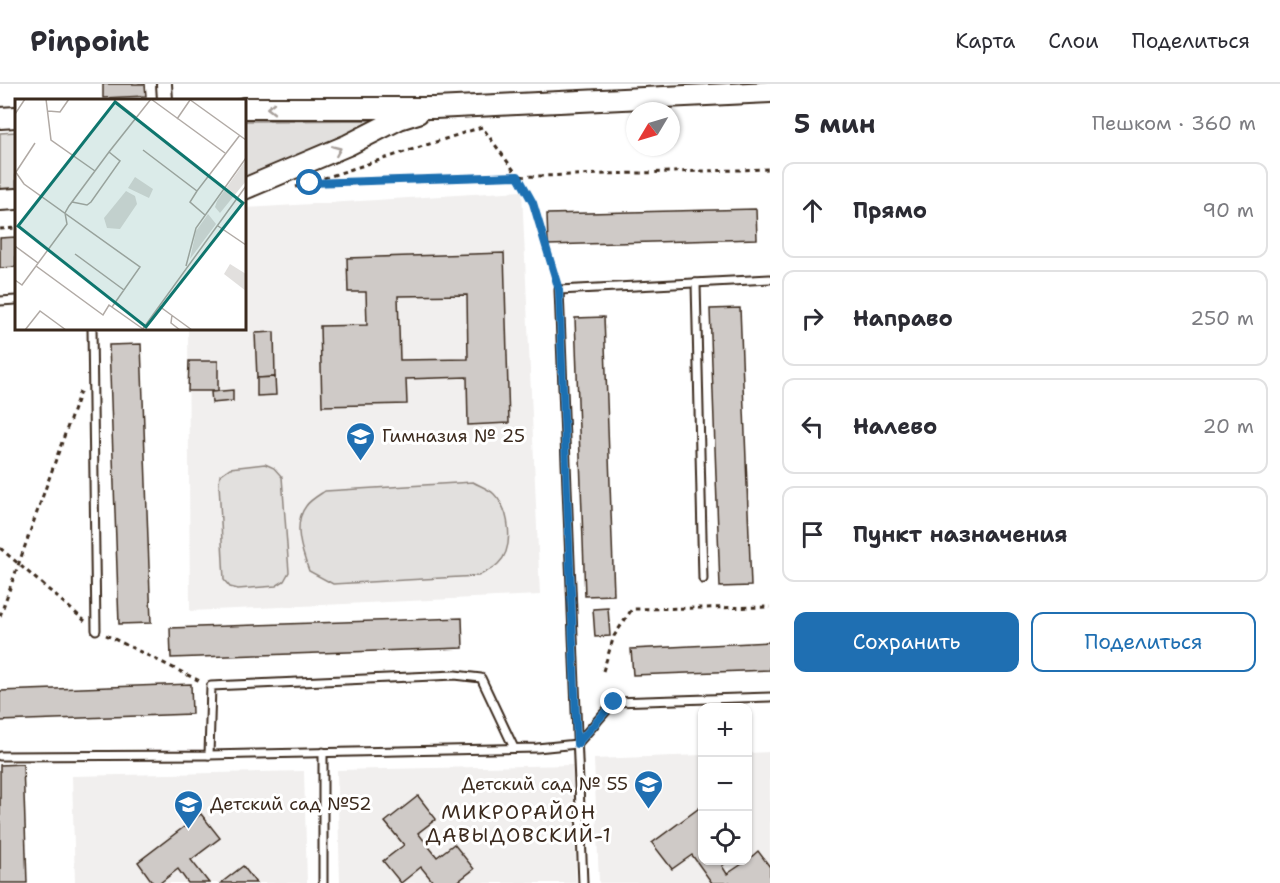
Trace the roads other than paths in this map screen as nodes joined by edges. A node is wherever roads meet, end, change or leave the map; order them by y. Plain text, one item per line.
1 (164, 84) edge
2 (770, 92) edge
3 (165, 99) edge
4 (246, 108) edge
5 (435, 108) junction
6 (15, 117) edge
7 (0, 118) edge
8 (246, 188) edge
9 (15, 199) edge
10 (0, 200) edge
11 (770, 279) edge
12 (696, 283) junction
13 (15, 300) edge
14 (0, 301) edge
15 (92, 330) edge
16 (703, 579) dead end
17 (96, 630) dead end
18 (770, 697) edge
19 (577, 744) junction
20 (514, 748) junction
21 (323, 752) junction
22 (208, 755) junction
23 (0, 756) edge
24 (323, 883) edge
25 (583, 883) edge

1 - 3 street
2 - 5 street
5 -> 4 street
8 -> 5 street
6 - 7 street
9 - 10 street
11 - 12 lane
12 - 16 lane
12 - 19 lane
13 - 14 lane
15 - 17 lane
18 - 19 lane
19 - 20 lane
19 - 25 lane
20 - 21 lane
20 - 22 lane
21 - 22 lane
21 - 24 lane
22 - 23 lane

